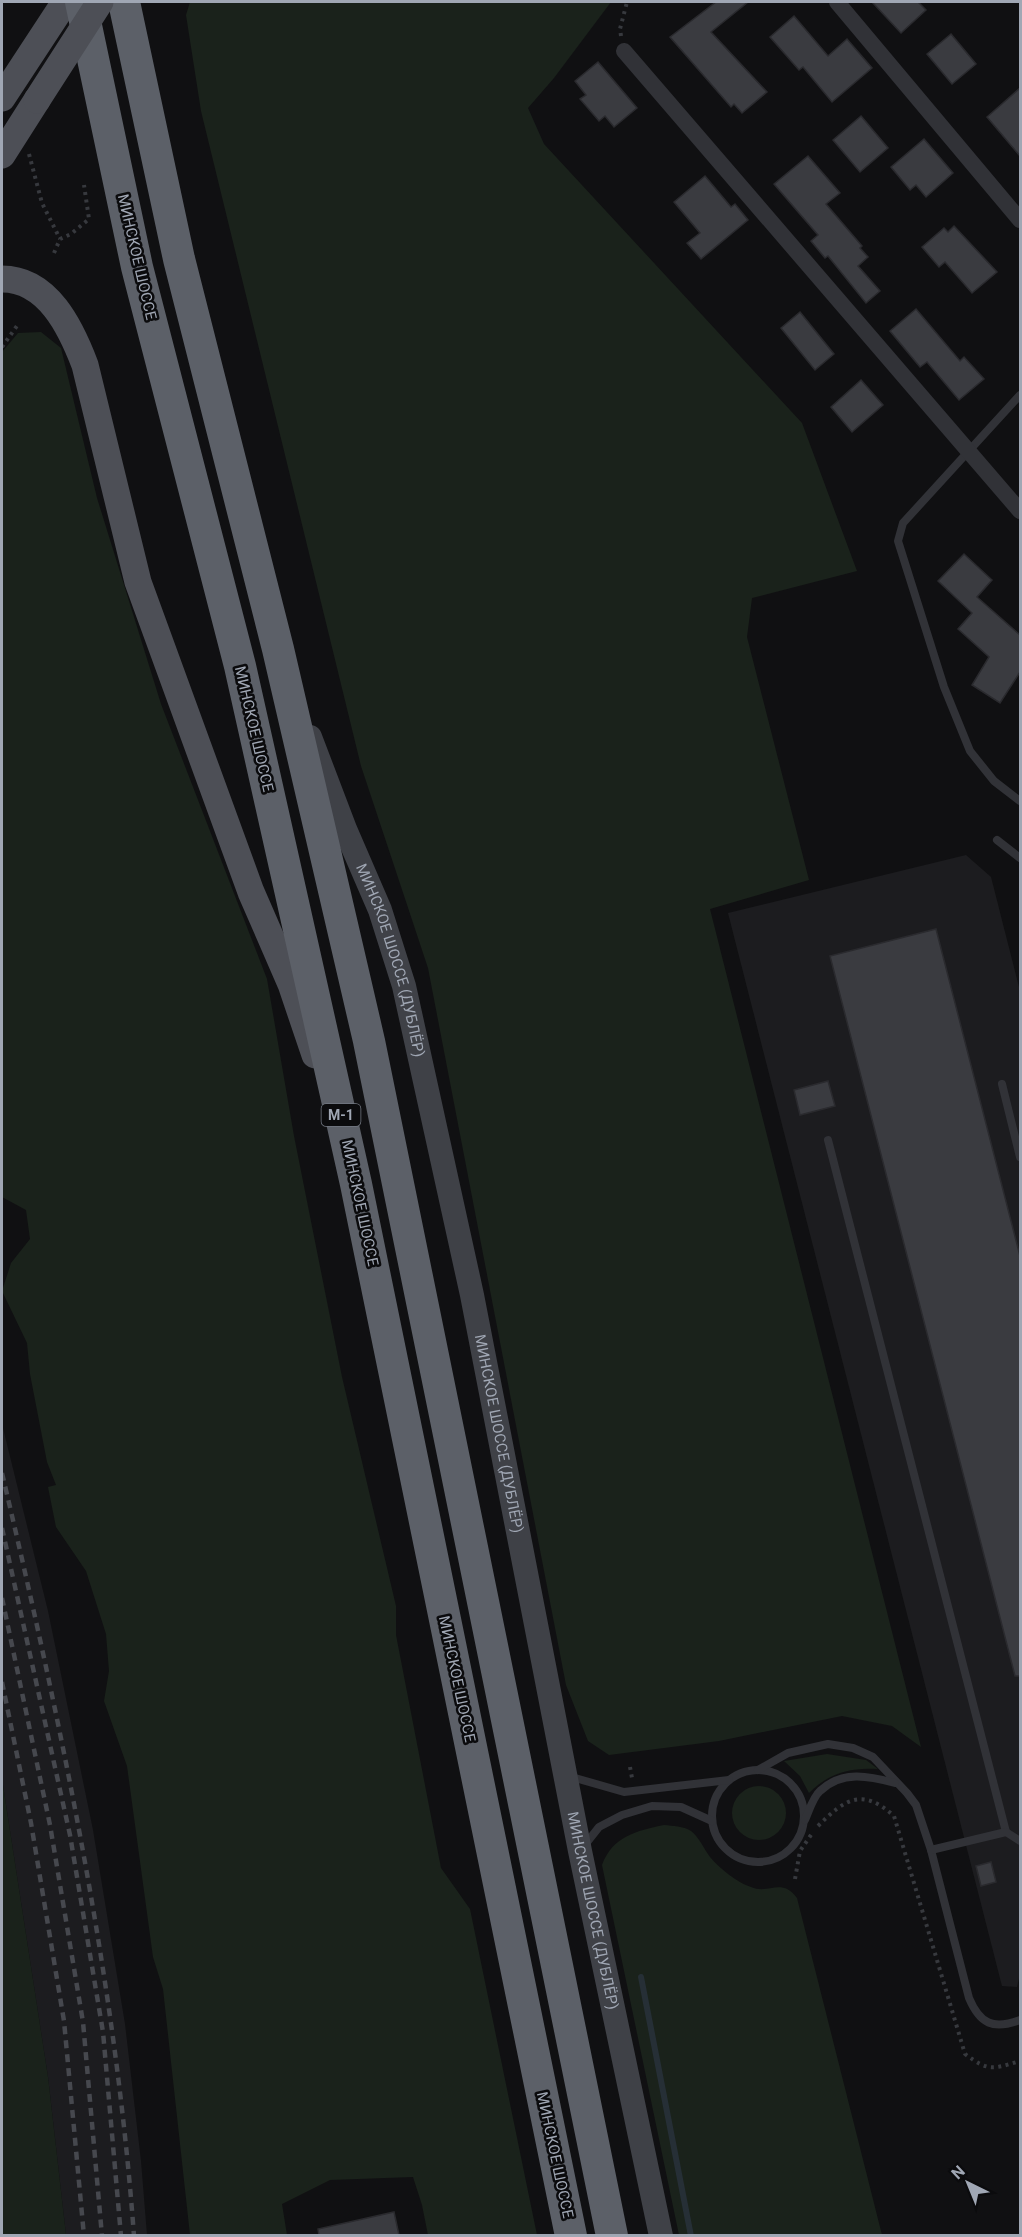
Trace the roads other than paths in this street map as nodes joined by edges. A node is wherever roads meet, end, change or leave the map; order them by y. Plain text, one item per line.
1 (65, 2) edge
2 (81, 2) edge
3 (100, 2) edge
4 (124, 2) edge
5 (837, 2) edge
6 (624, 51) road end
7 (2, 98) edge
8 (2, 155) edge
9 (1020, 220) edge
10 (2, 279) edge
11 (1020, 395) edge
12 (969, 452) junction
13 (1020, 511) edge
14 (278, 649) junction
15 (1020, 801) edge
16 (997, 840) dead end
17 (1020, 858) edge
18 (1002, 1084) dead end
19 (828, 1140) dead end
20 (1020, 1157) edge
21 (356, 1184) junction
22 (758, 1770) junction
23 (566, 1776) junction
24 (729, 1779) junction
25 (896, 1783) junction
26 (712, 1821) junction
27 (804, 1821) junction
28 (1006, 1832) junction
29 (1020, 1841) edge
30 (931, 1850) junction
31 (580, 1851) junction
32 (1020, 2020) edge
33 (571, 2235) edge
34 (612, 2235) edge
35 (661, 2235) edge

1 - 7 main road
2 - 21 highway, МИНСКОЕ ШОССЕ / М-1
3 - 8 main road, bridge
4 - 14 highway, М-1
5 - 9 street
6 - 12 street
10 - 21 main road
11 - 12 lane
12 - 13 street
12 - 15 lane
14 - 23 main road, МИНСКОЕ ШОССЕ (ДУБЛЁР)
14 - 34 highway, М-1
16 - 17 lane
18 - 20 lane
19 - 28 lane
21 - 33 highway, МИНСКОЕ ШОССЕ / М-1
22 - 24 lane
22 - 25 lane
22 - 27 lane
23 - 24 lane
23 - 31 main road, МИНСКОЕ ШОССЕ (ДУБЛЁР)
24 - 26 lane
25 - 27 lane
25 - 30 lane
26 - 27 lane
26 - 31 lane
28 - 29 lane
28 - 30 lane
30 - 32 lane
31 - 35 main road, МИНСКОЕ ШОССЕ (ДУБЛЁР)

